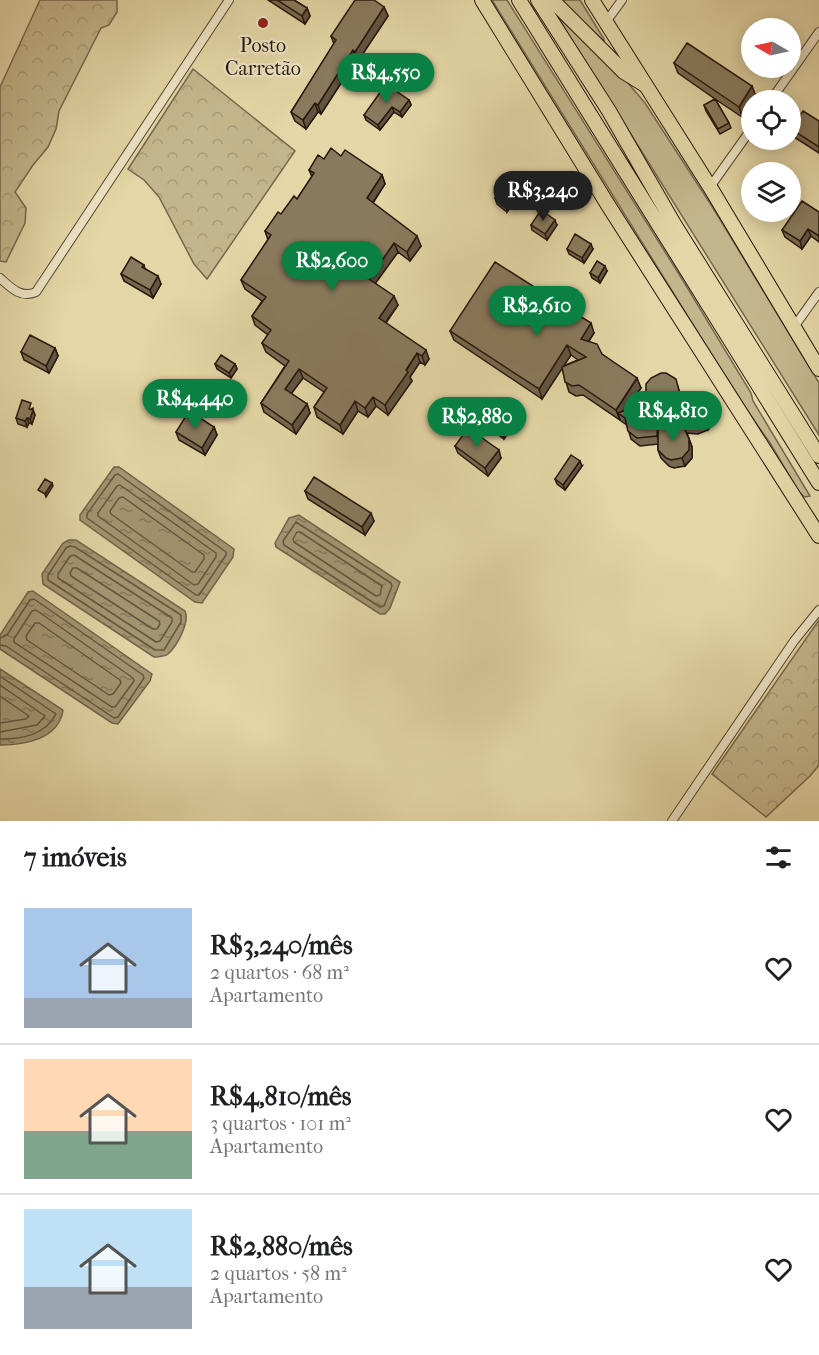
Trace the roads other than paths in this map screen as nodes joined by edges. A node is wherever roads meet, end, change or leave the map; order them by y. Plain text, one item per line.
1 (229, 0) edge
2 (482, 0) edge
3 (519, 0) edge
4 (538, 0) edge
5 (552, 0) edge
6 (592, 0) edge
7 (622, 0) edge
8 (606, 22) junction
9 (819, 32) edge
10 (645, 84) junction
11 (778, 90) edge
12 (741, 143) edge
13 (710, 187) junction
14 (0, 278) edge
15 (819, 292) edge
16 (794, 327) junction
17 (819, 369) edge
18 (792, 425) junction
19 (819, 456) edge
20 (819, 483) edge
21 (816, 526) edge
22 (819, 610) edge
23 (672, 821) edge

1 - 14 street
2 - 21 main road
3 - 18 main road
4 - 18 main road
5 - 10 main road
6 - 8 main road
7 - 8 street
8 - 10 main road
9 - 11 street
10 - 13 main road
12 - 13 street
13 - 16 main road
15 - 16 street
16 - 17 main road
18 - 19 main road
18 - 20 main road
22 - 23 street

